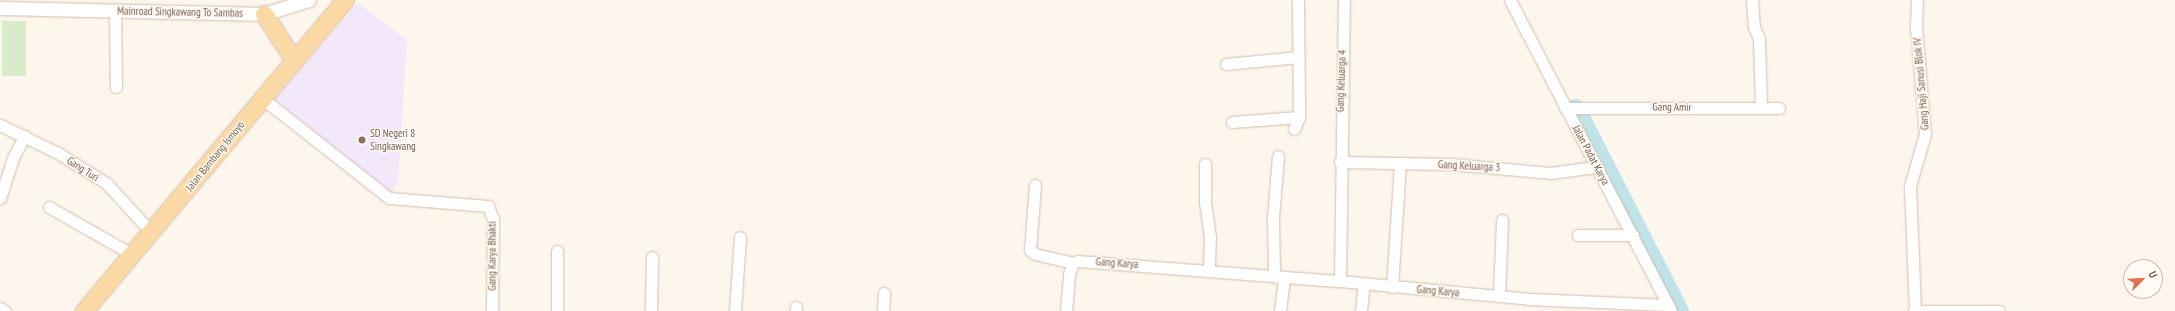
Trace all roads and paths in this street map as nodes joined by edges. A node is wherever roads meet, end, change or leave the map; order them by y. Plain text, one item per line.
1 (307, 0) edge
2 (345, 0) edge
3 (1298, 0) edge
4 (1344, 0) edge
5 (1510, 0) edge
6 (1752, 0) edge
7 (1917, 0) edge
8 (0, 8) edge
9 (115, 10) junction
10 (264, 14) junction
11 (1299, 57) junction
12 (294, 60) junction
13 (1226, 64) dead end
14 (116, 87) dead end
15 (262, 98) junction
16 (1565, 108) junction
17 (1760, 108) junction
18 (1779, 108) dead end
19 (1300, 117) junction
20 (1232, 122) dead end
21 (0, 125) edge
22 (1294, 129) dead end
23 (24, 136) junction
24 (1278, 156) dead end
25 (1340, 162) junction
26 (1206, 164) dead end
27 (1400, 164) junction
28 (1596, 167) junction
29 (1035, 185) dead end
30 (0, 198) edge
31 (49, 208) dead end
32 (1502, 220) dead end
33 (152, 233) junction
34 (1578, 235) dead end
35 (1633, 236) junction
36 (740, 237) dead end
37 (557, 251) dead end
38 (133, 254) junction
39 (652, 257) dead end
40 (1073, 264) junction
41 (1209, 270) junction
42 (1280, 277) junction
43 (1340, 281) junction
44 (1364, 284) junction
45 (1392, 286) junction
46 (884, 293) dead end
47 (1499, 296) junction
48 (0, 308) edge
49 (1669, 308) edge
50 (5, 311) edge
51 (84, 311) edge
52 (492, 311) edge
53 (557, 311) edge
54 (651, 311) edge
55 (735, 311) edge
56 (883, 311) edge
57 (1066, 311) edge
58 (1280, 311) edge
59 (1361, 311) edge
60 (1914, 311) edge
61 (1999, 311) edge

1 - 10 street, Mainroad Singkawang To Sambas
2 - 12 main road, Jalan Bambang Ismoyo
3 - 11 street
4 - 25 street, Gang Keluarga 4
5 - 16 street, Jalan Padat Karya
6 - 17 street
7 - 60 street, Gang Haji Sanusi Blok IV
8 - 9 street, Mainroad Singkawang To Sambas
9 - 10 street, Mainroad Singkawang To Sambas
9 - 14 street
10 - 12 main road
11 - 13 street
11 - 19 street
12 - 15 main road, Jalan Bambang Ismoyo
15 - 33 main road, Jalan Bambang Ismoyo
15 - 52 street, Gang Karya Bhakti
16 - 17 street, Gang Amir
16 - 28 street, Jalan Padat Karya
17 - 18 street, Gang Amir
19 - 20 street
19 - 22 street
21 - 23 street, Gang Turi
23 - 30 street
23 - 33 street, Gang Turi
24 - 42 street
25 - 27 street, Gang Keluarga 3
25 - 43 street, Gang Keluarga 4
26 - 41 street
27 - 28 street, Gang Keluarga 3
27 - 45 street
28 - 35 street, Jalan Padat Karya
29 - 40 street
31 - 38 street
32 - 47 street
33 - 38 main road, Jalan Bambang Ismoyo
34 - 35 street
35 - 49 street, Jalan Padat Karya
36 - 55 street
37 - 53 street
38 - 51 main road, Jalan Bambang Ismoyo
39 - 54 street
40 - 41 street, Gang Karya
40 - 57 street
41 - 42 street, Gang Karya
42 - 43 street, Gang Karya
42 - 58 street
43 - 44 street, Gang Karya
44 - 45 street, Gang Karya
44 - 59 street
45 - 47 street, Gang Karya
46 - 56 street
47 - 49 street, Gang Karya
48 - 50 street
60 - 61 street

